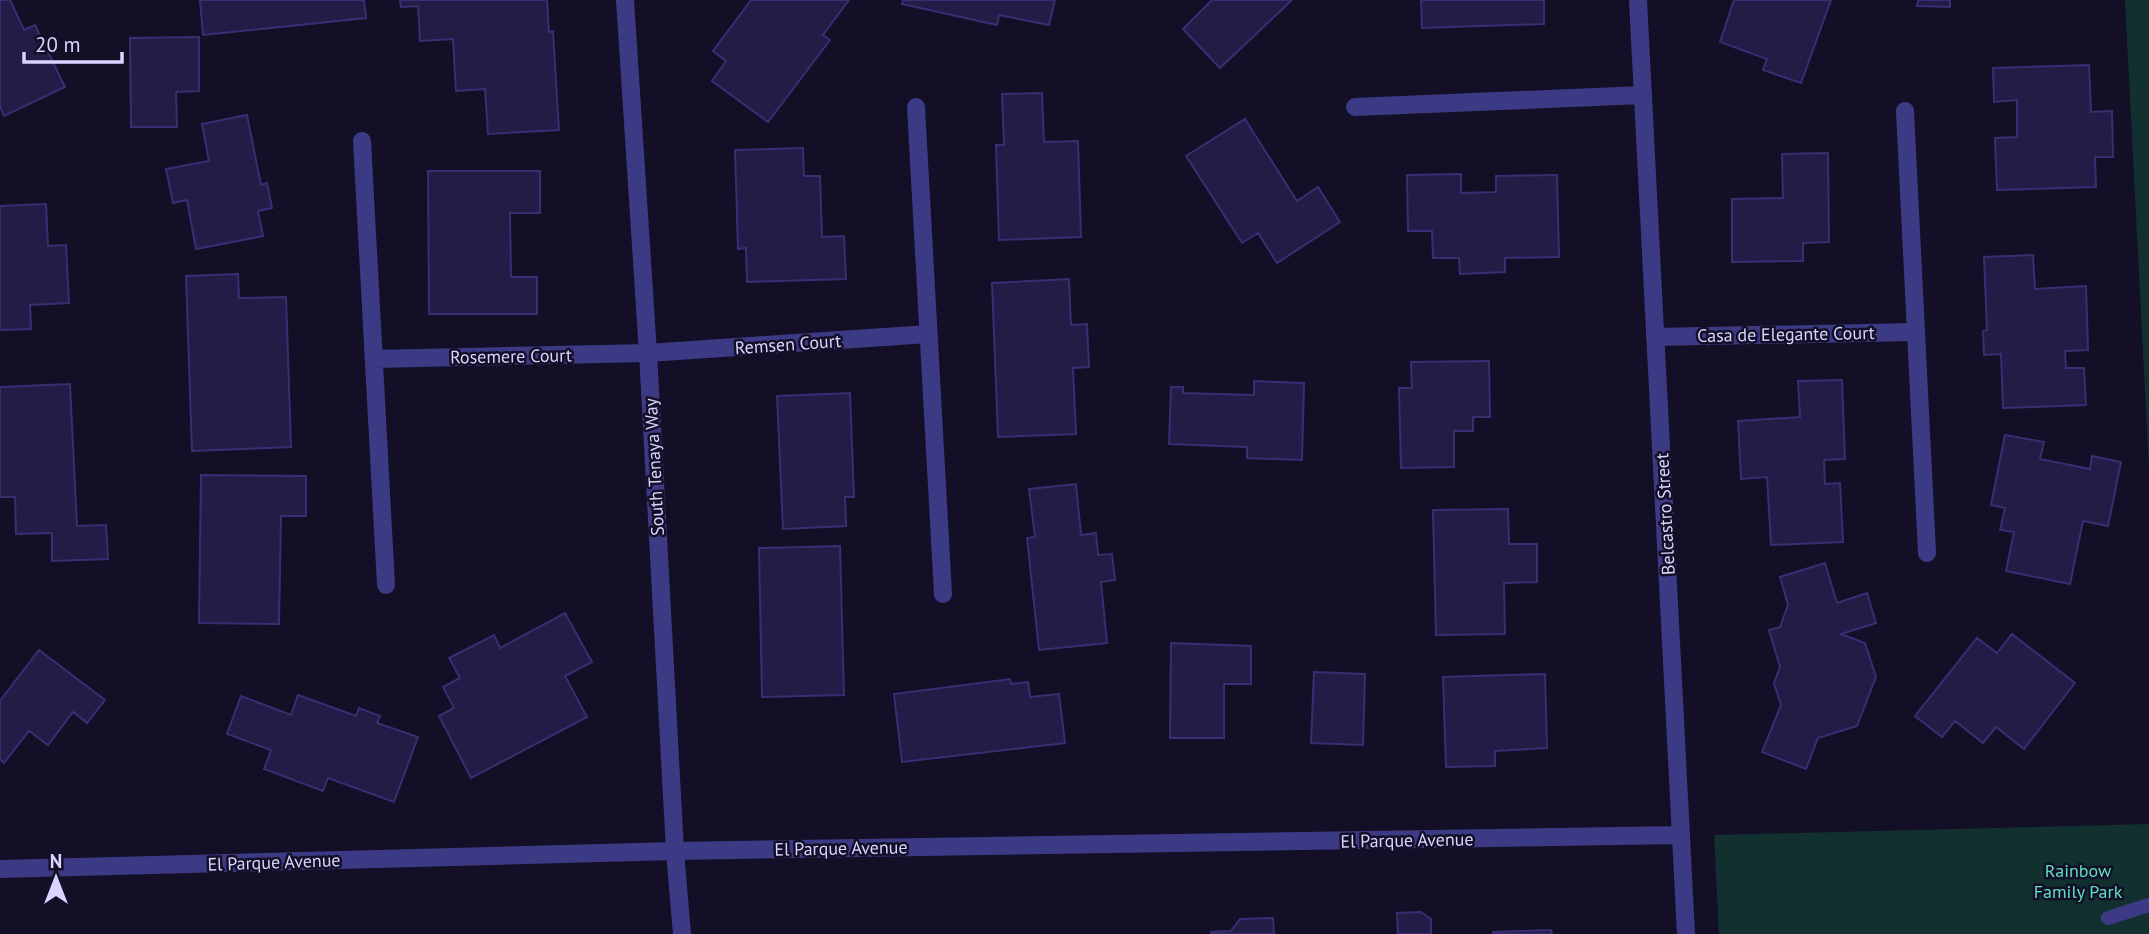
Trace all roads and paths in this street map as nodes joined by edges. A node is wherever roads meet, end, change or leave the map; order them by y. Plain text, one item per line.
1 (625, 0) edge
2 (1638, 0) edge
3 (1643, 94) junction
4 (916, 107) dead end
5 (1356, 107) dead end
6 (1905, 111) dead end
7 (362, 141) dead end
8 (1916, 332) junction
9 (928, 334) junction
10 (1656, 337) junction
11 (648, 353) junction
12 (374, 359) junction
13 (1927, 553) dead end
14 (386, 585) dead end
15 (943, 594) dead end
16 (1681, 835) junction
17 (675, 851) junction
18 (0, 869) edge
19 (2149, 905) edge
20 (2108, 918) dead end
21 (682, 934) edge
22 (1686, 934) edge

1 - 11 street, South Tenaya Way
2 - 3 street, Belcastro Street
3 - 5 street
3 - 10 street, Belcastro Street
4 - 9 street
6 - 8 street
7 - 12 street
8 - 10 street, Casa de Elegante Court
8 - 13 street
9 - 11 street, Remsen Court
9 - 15 street
10 - 16 street, Belcastro Street
11 - 12 street, Rosemere Court
11 - 17 street, South Tenaya Way
12 - 14 street
16 - 17 street, El Parque Avenue
16 - 22 street, Belcastro Street
17 - 18 street, El Parque Avenue
17 - 21 street, South Tenaya Way
19 - 20 lane

